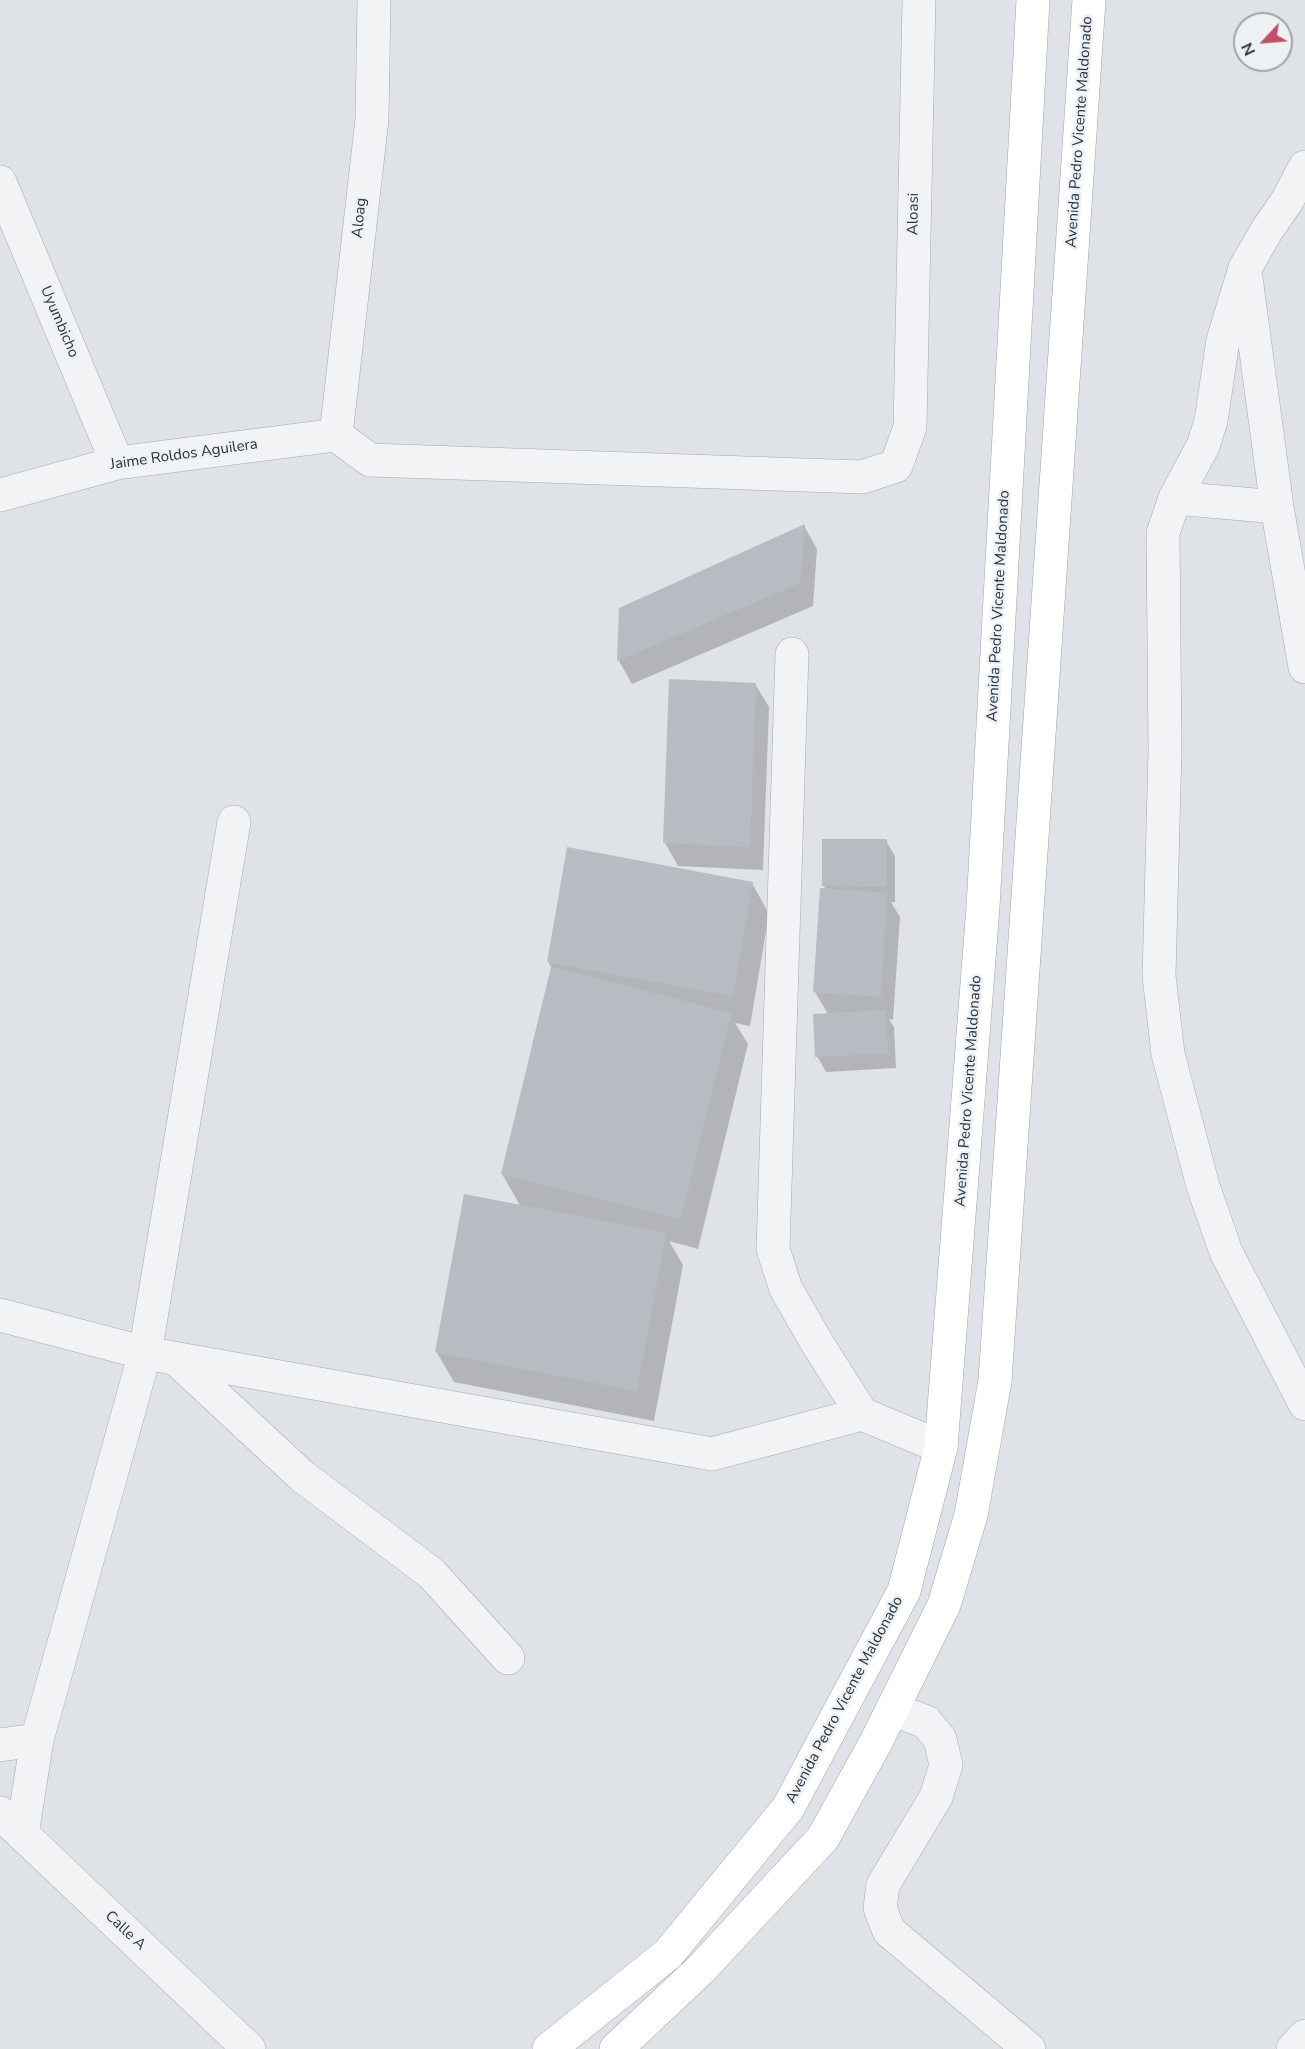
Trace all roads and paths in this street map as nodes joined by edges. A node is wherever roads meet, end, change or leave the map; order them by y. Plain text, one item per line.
1 (374, 0) edge
2 (919, 0) edge
3 (1033, 0) edge
4 (1089, 0) edge
5 (1305, 167) edge
6 (0, 182) edge
7 (1245, 268) junction
8 (336, 435) junction
9 (117, 463) junction
10 (0, 495) edge
11 (1175, 498) junction
12 (1277, 507) junction
13 (792, 654) dead end
14 (1305, 667) edge
15 (234, 822) dead end
16 (0, 1315) edge
17 (145, 1353) junction
18 (176, 1359) junction
19 (1305, 1404) edge
20 (862, 1414) junction
21 (941, 1447) junction
22 (508, 1658) dead end
23 (892, 1708) junction
24 (37, 1740) junction
25 (0, 1745) edge
26 (11, 1823) edge
27 (1305, 2036) edge
28 (249, 2049) edge
29 (549, 2049) edge
30 (616, 2049) edge
31 (1029, 2049) edge
32 (1293, 2049) edge

1 - 8 street, Aloag
2 - 8 street, Aloasi
3 - 21 main road, Avenida Pedro Vicente Maldonado
4 - 23 main road, Avenida Pedro Vicente Maldonado
5 - 7 street
6 - 9 street, Uyumbicho
7 - 11 street
7 - 12 street
8 - 9 street, Jaime Roldos Aguilera
9 - 10 street, Jaime Roldos Aguilera
11 - 12 street
11 - 19 street
12 - 14 street
13 - 20 street
15 - 17 street
16 - 17 street
17 - 18 street
17 - 24 street
18 - 20 street
18 - 22 street
20 - 21 street
21 - 29 main road, Avenida Pedro Vicente Maldonado
23 - 30 main road, Avenida Pedro Vicente Maldonado
23 - 31 street
24 - 25 street
24 - 26 street
26 - 28 street, Calle A
27 - 32 street

